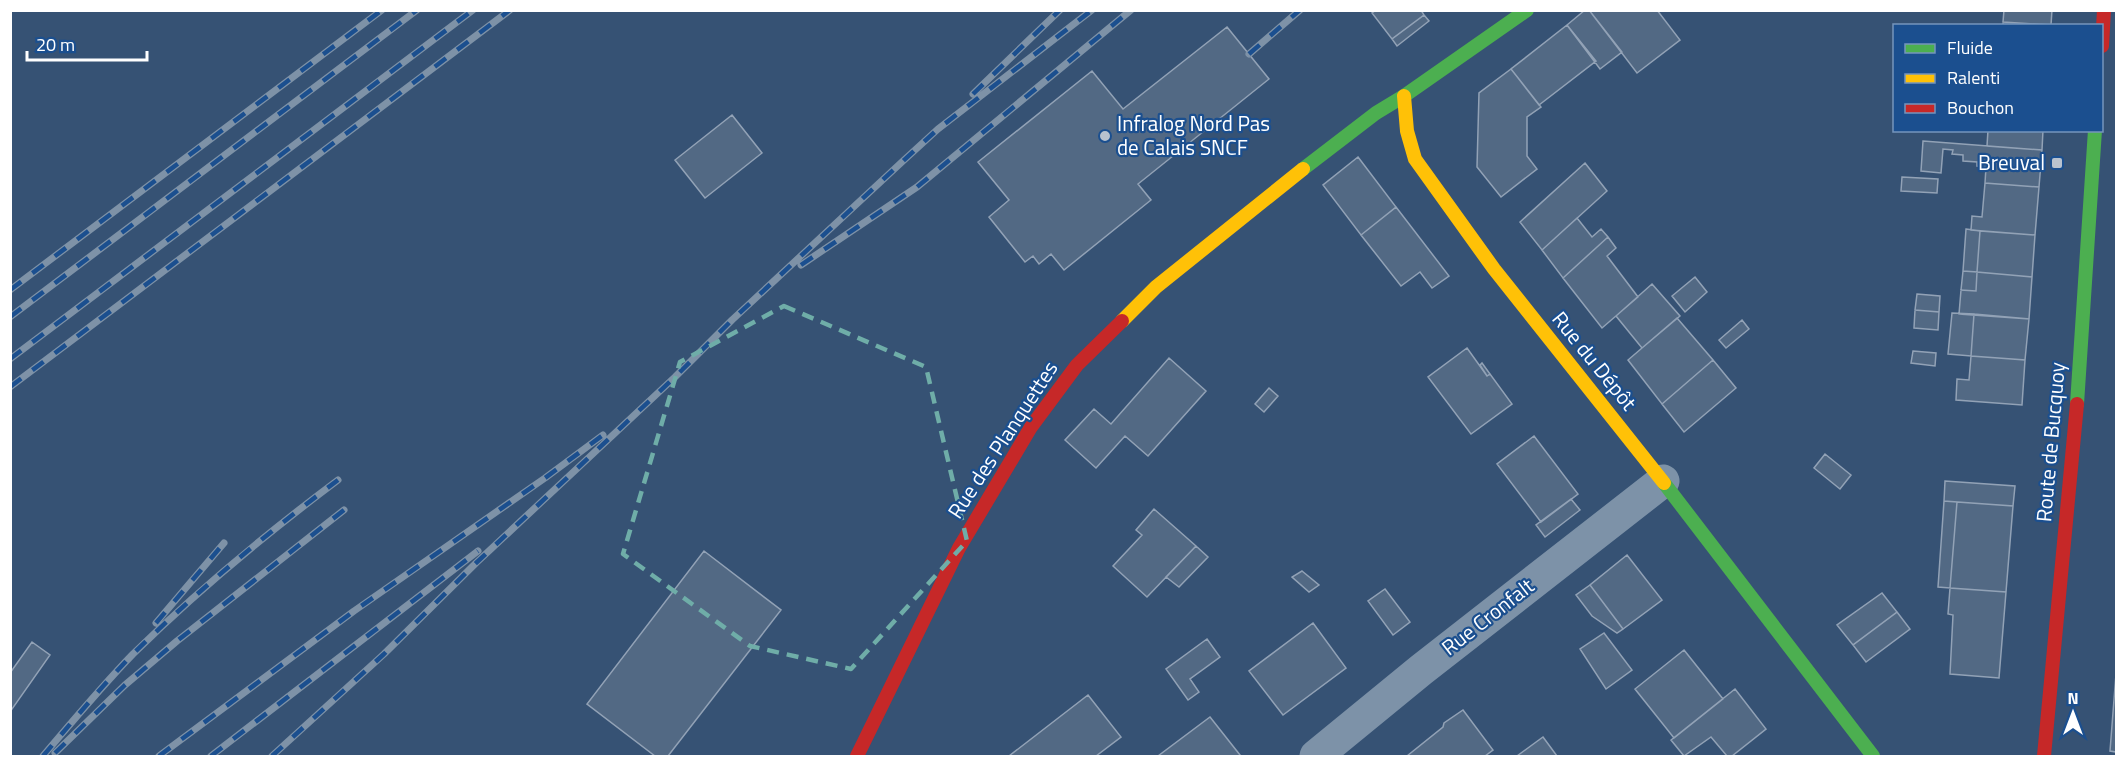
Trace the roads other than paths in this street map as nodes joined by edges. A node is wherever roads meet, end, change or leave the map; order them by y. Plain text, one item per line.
1 (1527, 10) edge
2 (2104, 10) edge
3 (2103, 28) edge
4 (1404, 96) junction
5 (2095, 132) edge
6 (1663, 481) junction
7 (856, 756) edge
8 (1316, 756) edge
9 (1873, 756) edge
10 (2044, 756) edge

1 - 4 street
2 - 3 street
4 - 6 street, Rue du Dépôt
4 - 7 street, Rue des Planquettes
5 - 10 street, Route de Bucquoy
6 - 8 street, Rue Cronfalt
6 - 9 street, Rue du Dépôt

